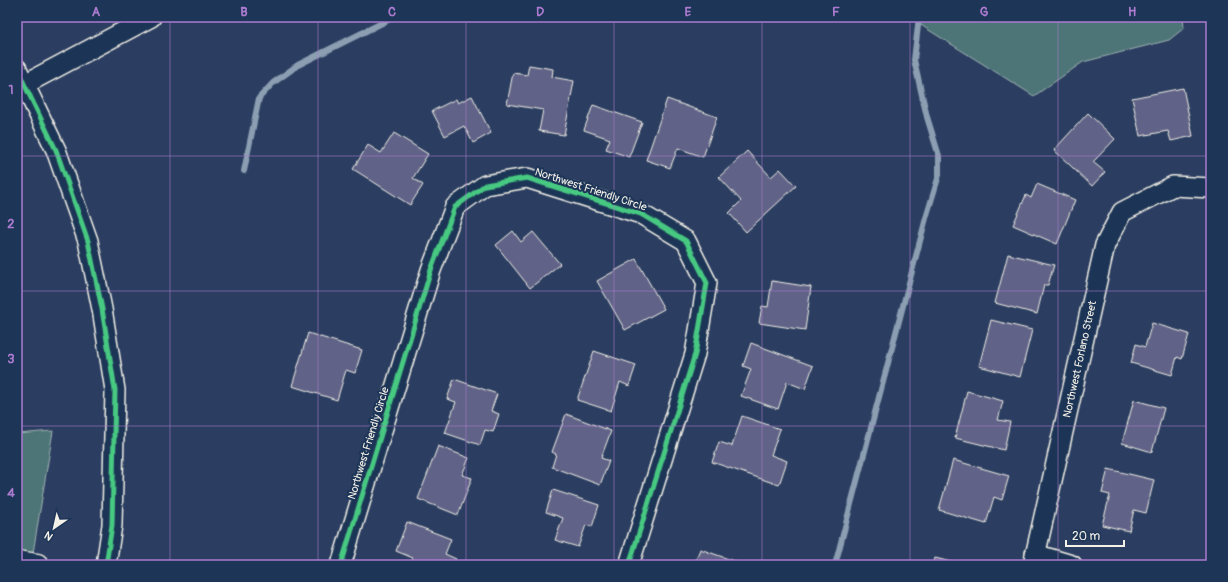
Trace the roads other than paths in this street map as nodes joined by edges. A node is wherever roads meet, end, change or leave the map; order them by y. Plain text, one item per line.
1 (151, 17) edge
2 (21, 77) edge
3 (1211, 188) edge
4 (1034, 560) edge
5 (17, 562) edge
6 (37, 565) edge
7 (106, 565) edge
8 (341, 565) edge
9 (629, 565) edge
10 (1072, 565) edge

1 - 2 street
2 - 7 street
3 - 4 street, Northwest Forlano Street
4 - 10 street
5 - 6 street
8 - 9 street, Northwest Friendly Circle

